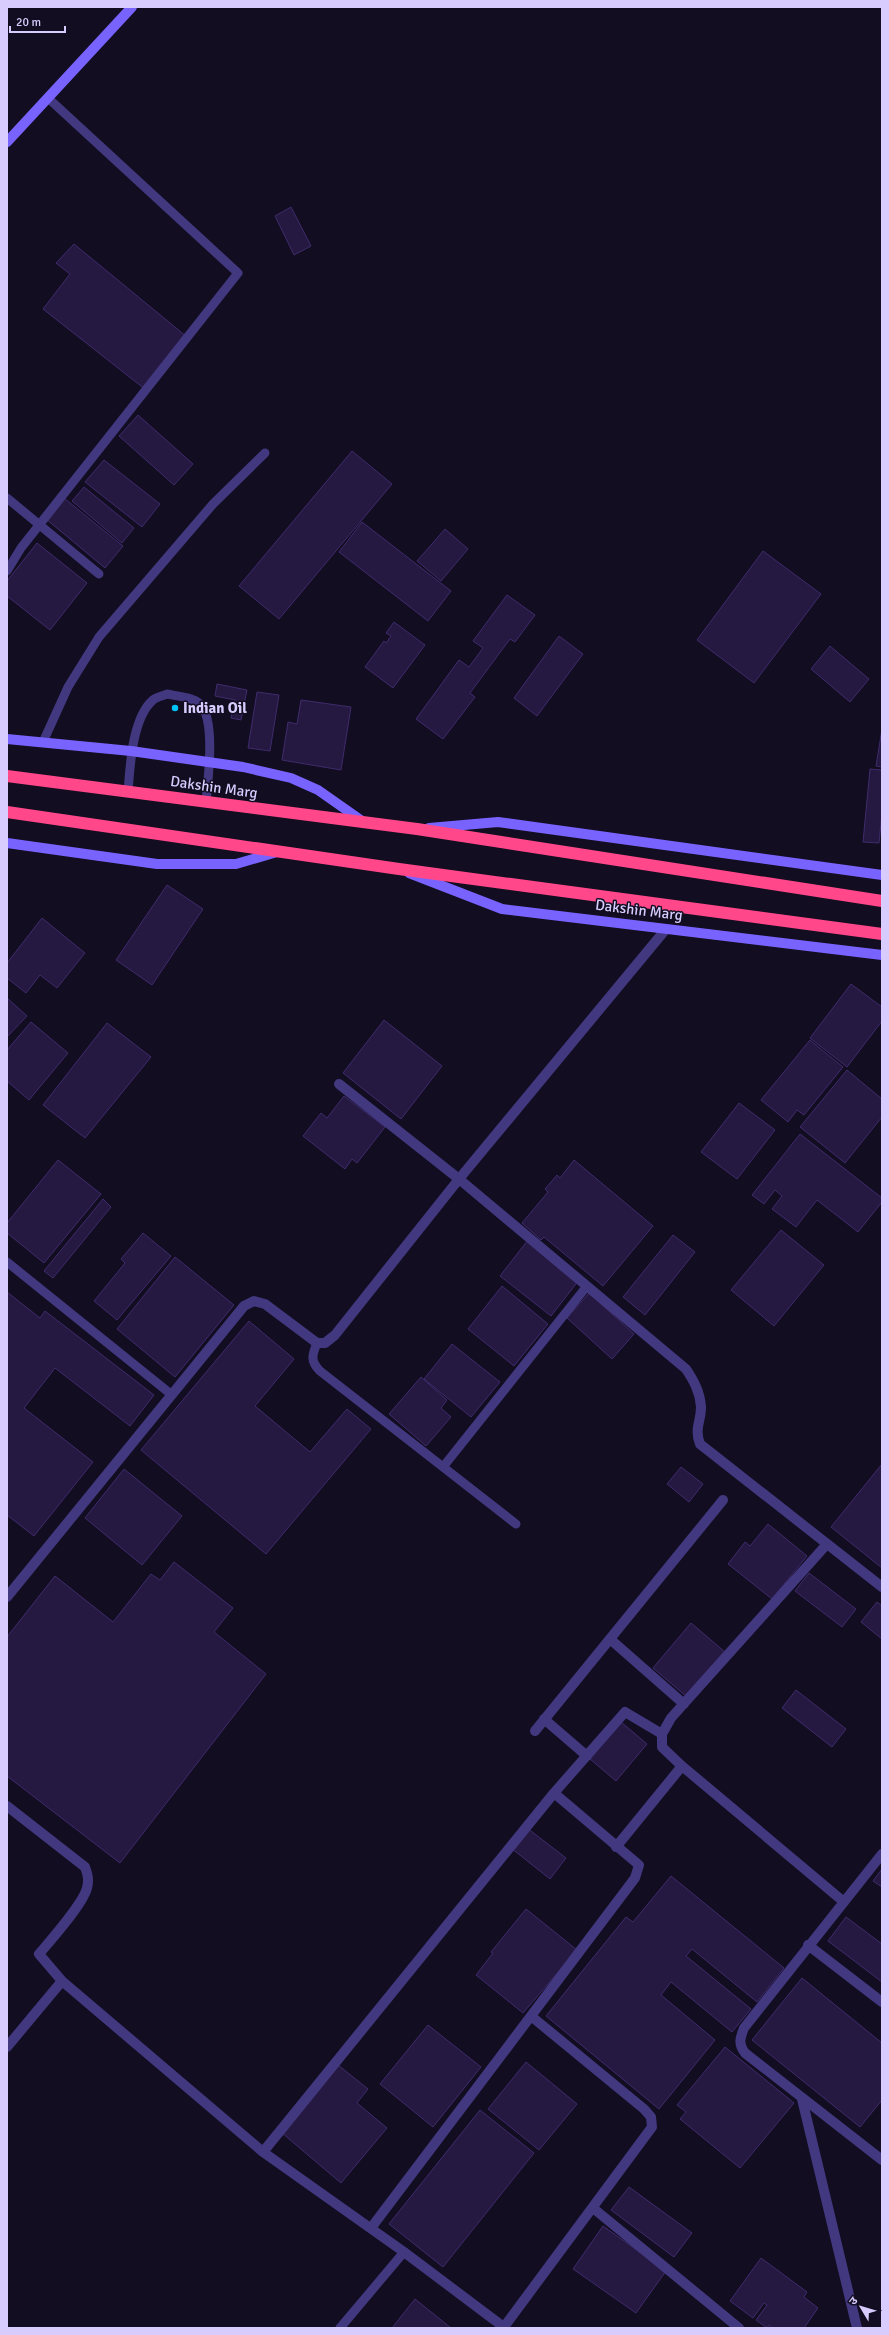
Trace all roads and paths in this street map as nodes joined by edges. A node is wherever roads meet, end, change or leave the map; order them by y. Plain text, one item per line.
1 (132, 7) edge
2 (48, 98) junction
3 (7, 142) edge
4 (265, 453) dead end
5 (7, 498) edge
6 (40, 525) junction
7 (7, 571) edge
8 (99, 574) dead end
9 (7, 739) edge
10 (43, 742) junction
11 (131, 751) junction
12 (209, 762) junction
13 (7, 776) edge
14 (128, 792) junction
15 (206, 802) junction
16 (7, 812) edge
17 (366, 823) junction
18 (417, 829) junction
19 (7, 843) edge
20 (279, 852) junction
21 (399, 869) junction
22 (882, 875) edge
23 (882, 901) edge
24 (666, 929) junction
25 (882, 934) edge
26 (882, 956) edge
27 (339, 1084) dead end
28 (459, 1179) junction
29 (7, 1262) edge
30 (587, 1286) junction
31 (317, 1343) junction
32 (172, 1395) junction
33 (443, 1467) junction
34 (723, 1500) dead end
35 (516, 1524) dead end
36 (827, 1544) junction
37 (882, 1587) edge
38 (7, 1597) edge
39 (610, 1639) junction
40 (684, 1704) junction
41 (544, 1719) junction
42 (535, 1731) dead end
43 (662, 1734) junction
44 (587, 1756) junction
45 (682, 1766) junction
46 (554, 1793) junction
47 (7, 1806) edge
48 (616, 1847) junction
49 (882, 1854) edge
50 (844, 1902) junction
51 (808, 1945) junction
52 (62, 1981) junction
53 (882, 2002) edge
54 (531, 2016) junction
55 (7, 2048) edge
56 (802, 2099) junction
57 (263, 2152) junction
58 (882, 2160) edge
59 (593, 2208) junction
60 (371, 2228) junction
61 (404, 2252) junction
62 (340, 2328) edge
63 (504, 2328) edge
64 (740, 2328) edge
65 (857, 2328) edge

1 - 2 street
2 - 3 street
2 - 6 lane
4 - 10 lane
5 - 6 lane
6 - 7 lane
6 - 8 lane
9 - 10 street
10 - 11 street
11 - 12 street
11 - 12 lane
11 - 14 lane
12 - 15 lane
12 - 17 street
13 - 14 highway, Dakshin Marg
14 - 15 highway, Dakshin Marg
15 - 17 highway, Dakshin Marg
16 - 20 highway, Dakshin Marg
17 - 18 highway, Dakshin Marg
18 - 22 street, Dakshin Marg
18 - 23 highway, Dakshin Marg
19 - 20 street
20 - 21 highway, Dakshin Marg
21 - 24 street, Dakshin Marg
21 - 25 highway, Dakshin Marg
24 - 26 street, Dakshin Marg
24 - 28 street
27 - 28 street
28 - 30 street
28 - 31 street
29 - 32 lane
30 - 33 lane
30 - 36 street
31 - 32 street
31 - 33 lane
32 - 38 street
33 - 35 lane
34 - 39 street
36 - 37 street
36 - 40 street
39 - 40 street
39 - 41 street
40 - 43 street
41 - 42 street
41 - 44 street
43 - 44 street
43 - 45 street
44 - 46 street
45 - 48 street
45 - 50 street
46 - 48 street
46 - 57 street
47 - 52 street
48 - 54 street
49 - 50 street
50 - 51 street
51 - 53 street
51 - 56 street
52 - 55 street
52 - 57 street
54 - 59 street
54 - 60 street
56 - 58 street
56 - 65 street
57 - 60 street
59 - 63 street
59 - 64 street
60 - 61 street
61 - 62 lane
61 - 63 street

